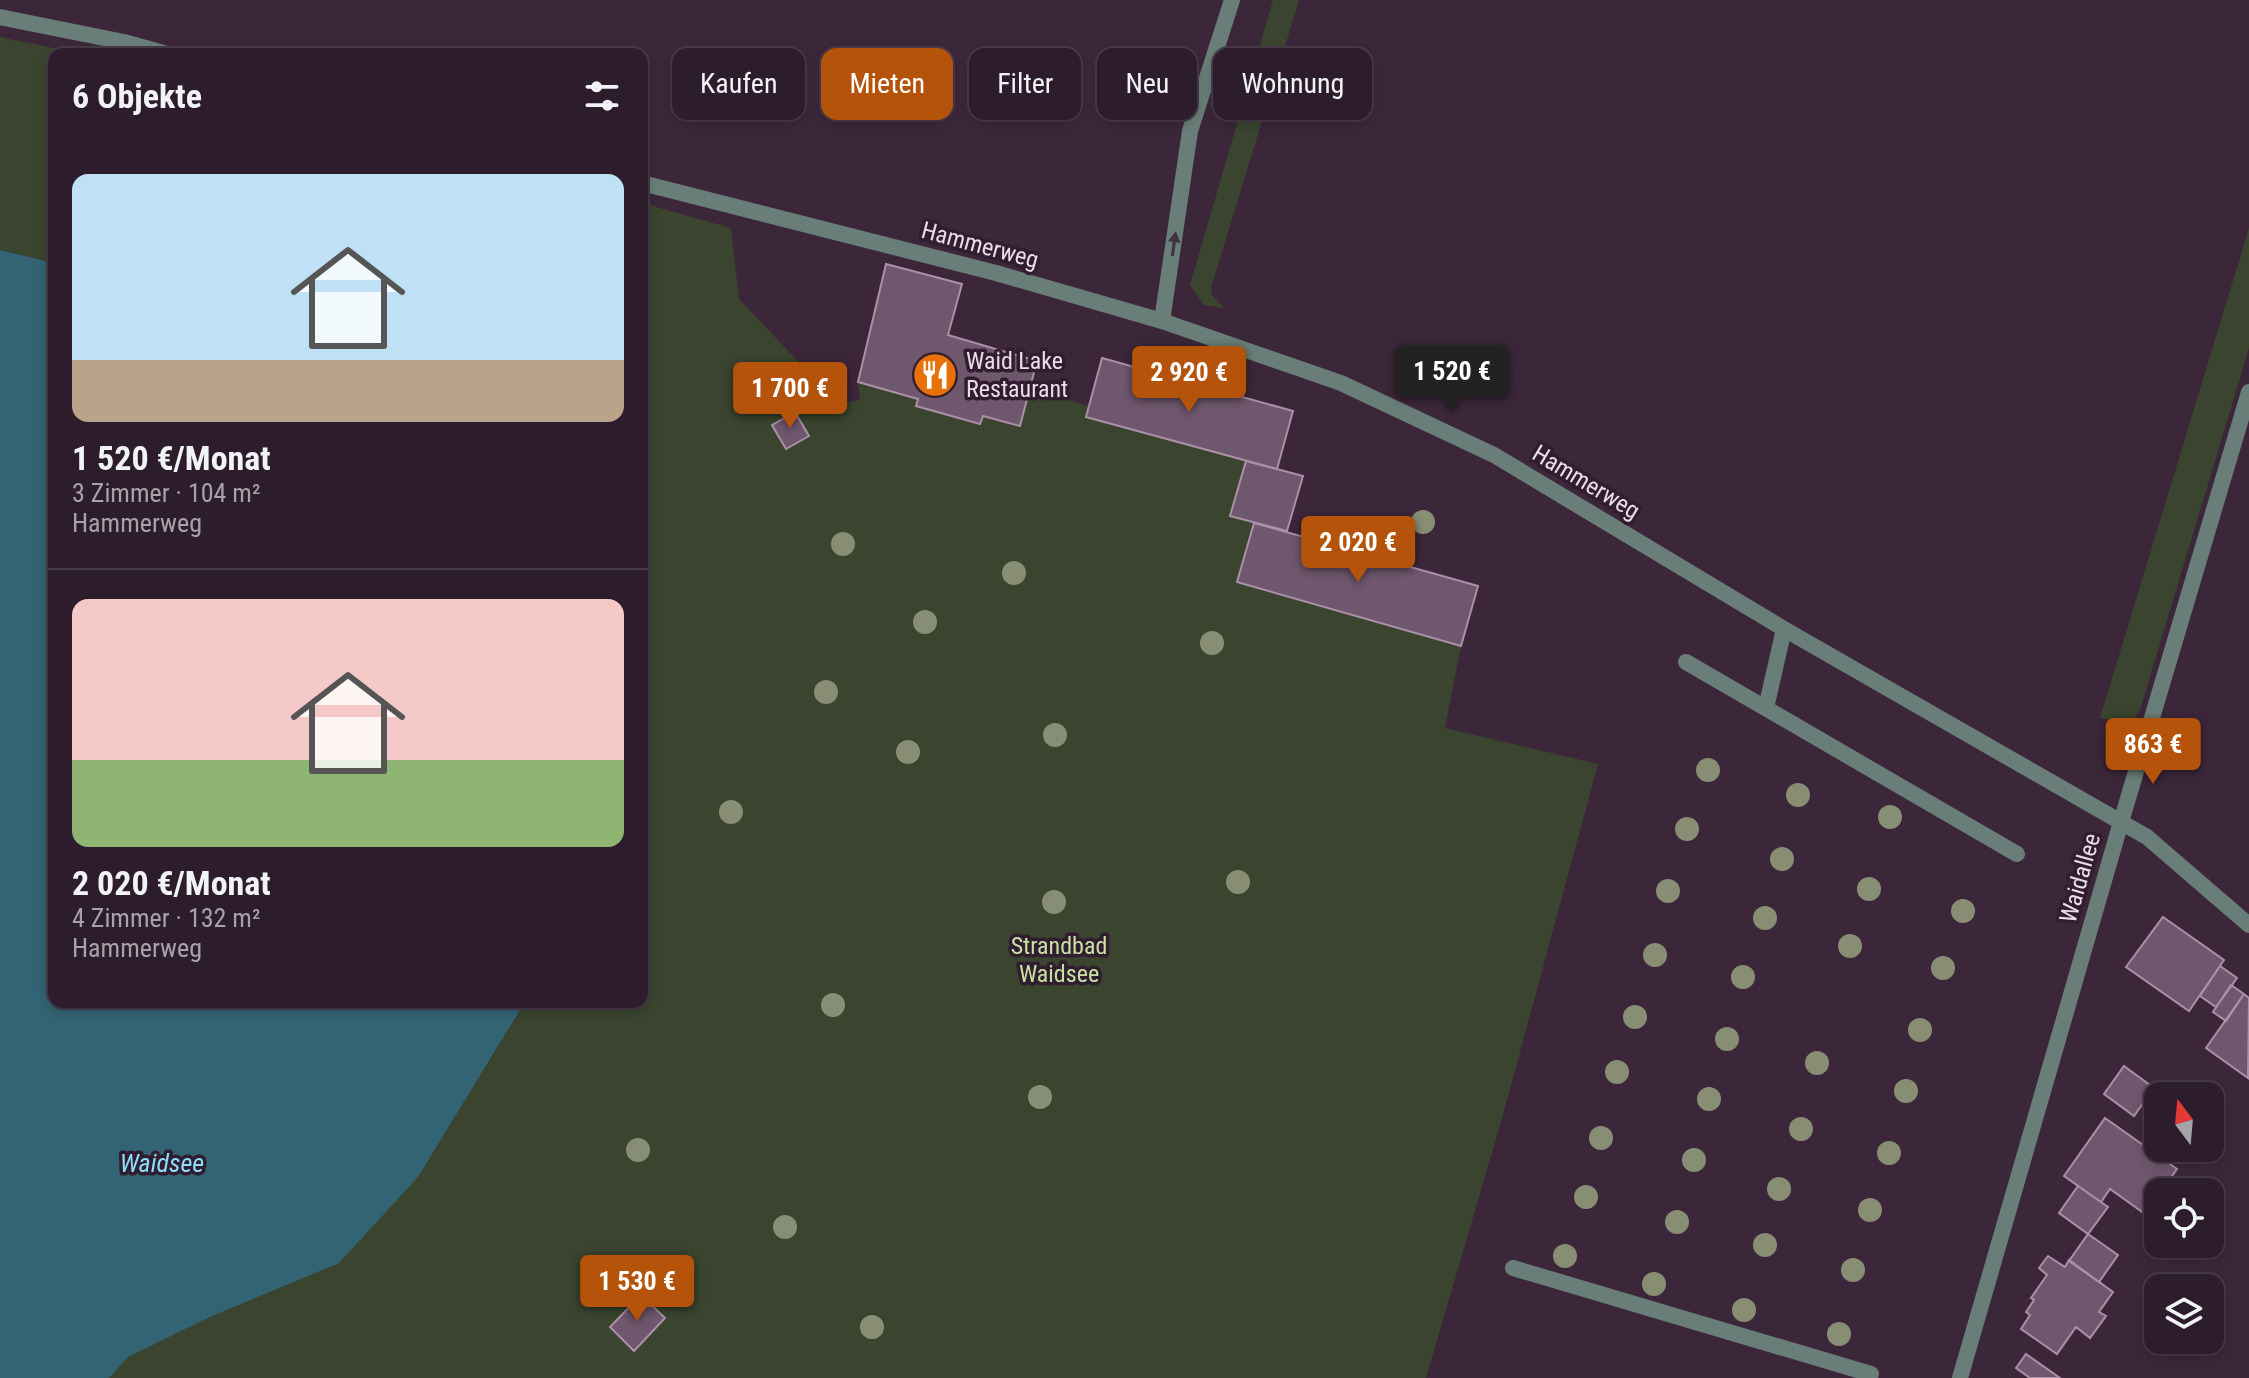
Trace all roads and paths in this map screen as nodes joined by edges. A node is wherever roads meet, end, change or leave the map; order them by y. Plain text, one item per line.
1 (1232, 0) edge
2 (0, 17) edge
3 (146, 48) edge
4 (648, 184) edge
5 (1162, 321) junction
6 (2249, 392) edge
7 (1784, 629) junction
8 (1686, 662) dead end
9 (1766, 708) junction
10 (2121, 822) junction
11 (2017, 854) dead end
12 (2249, 925) edge
13 (1513, 1268) dead end
14 (1871, 1374) dead end
15 (1960, 1378) edge

5 -> 1 street
2 - 3 street
4 - 5 street, Hammerweg
5 - 7 street, Hammerweg
6 - 10 street, Waidallee
7 - 9 street
7 - 10 street, Hammerweg
8 - 9 street
9 - 11 street
10 - 12 street, Hammerweg
10 - 15 street, Waidallee
13 - 14 street

